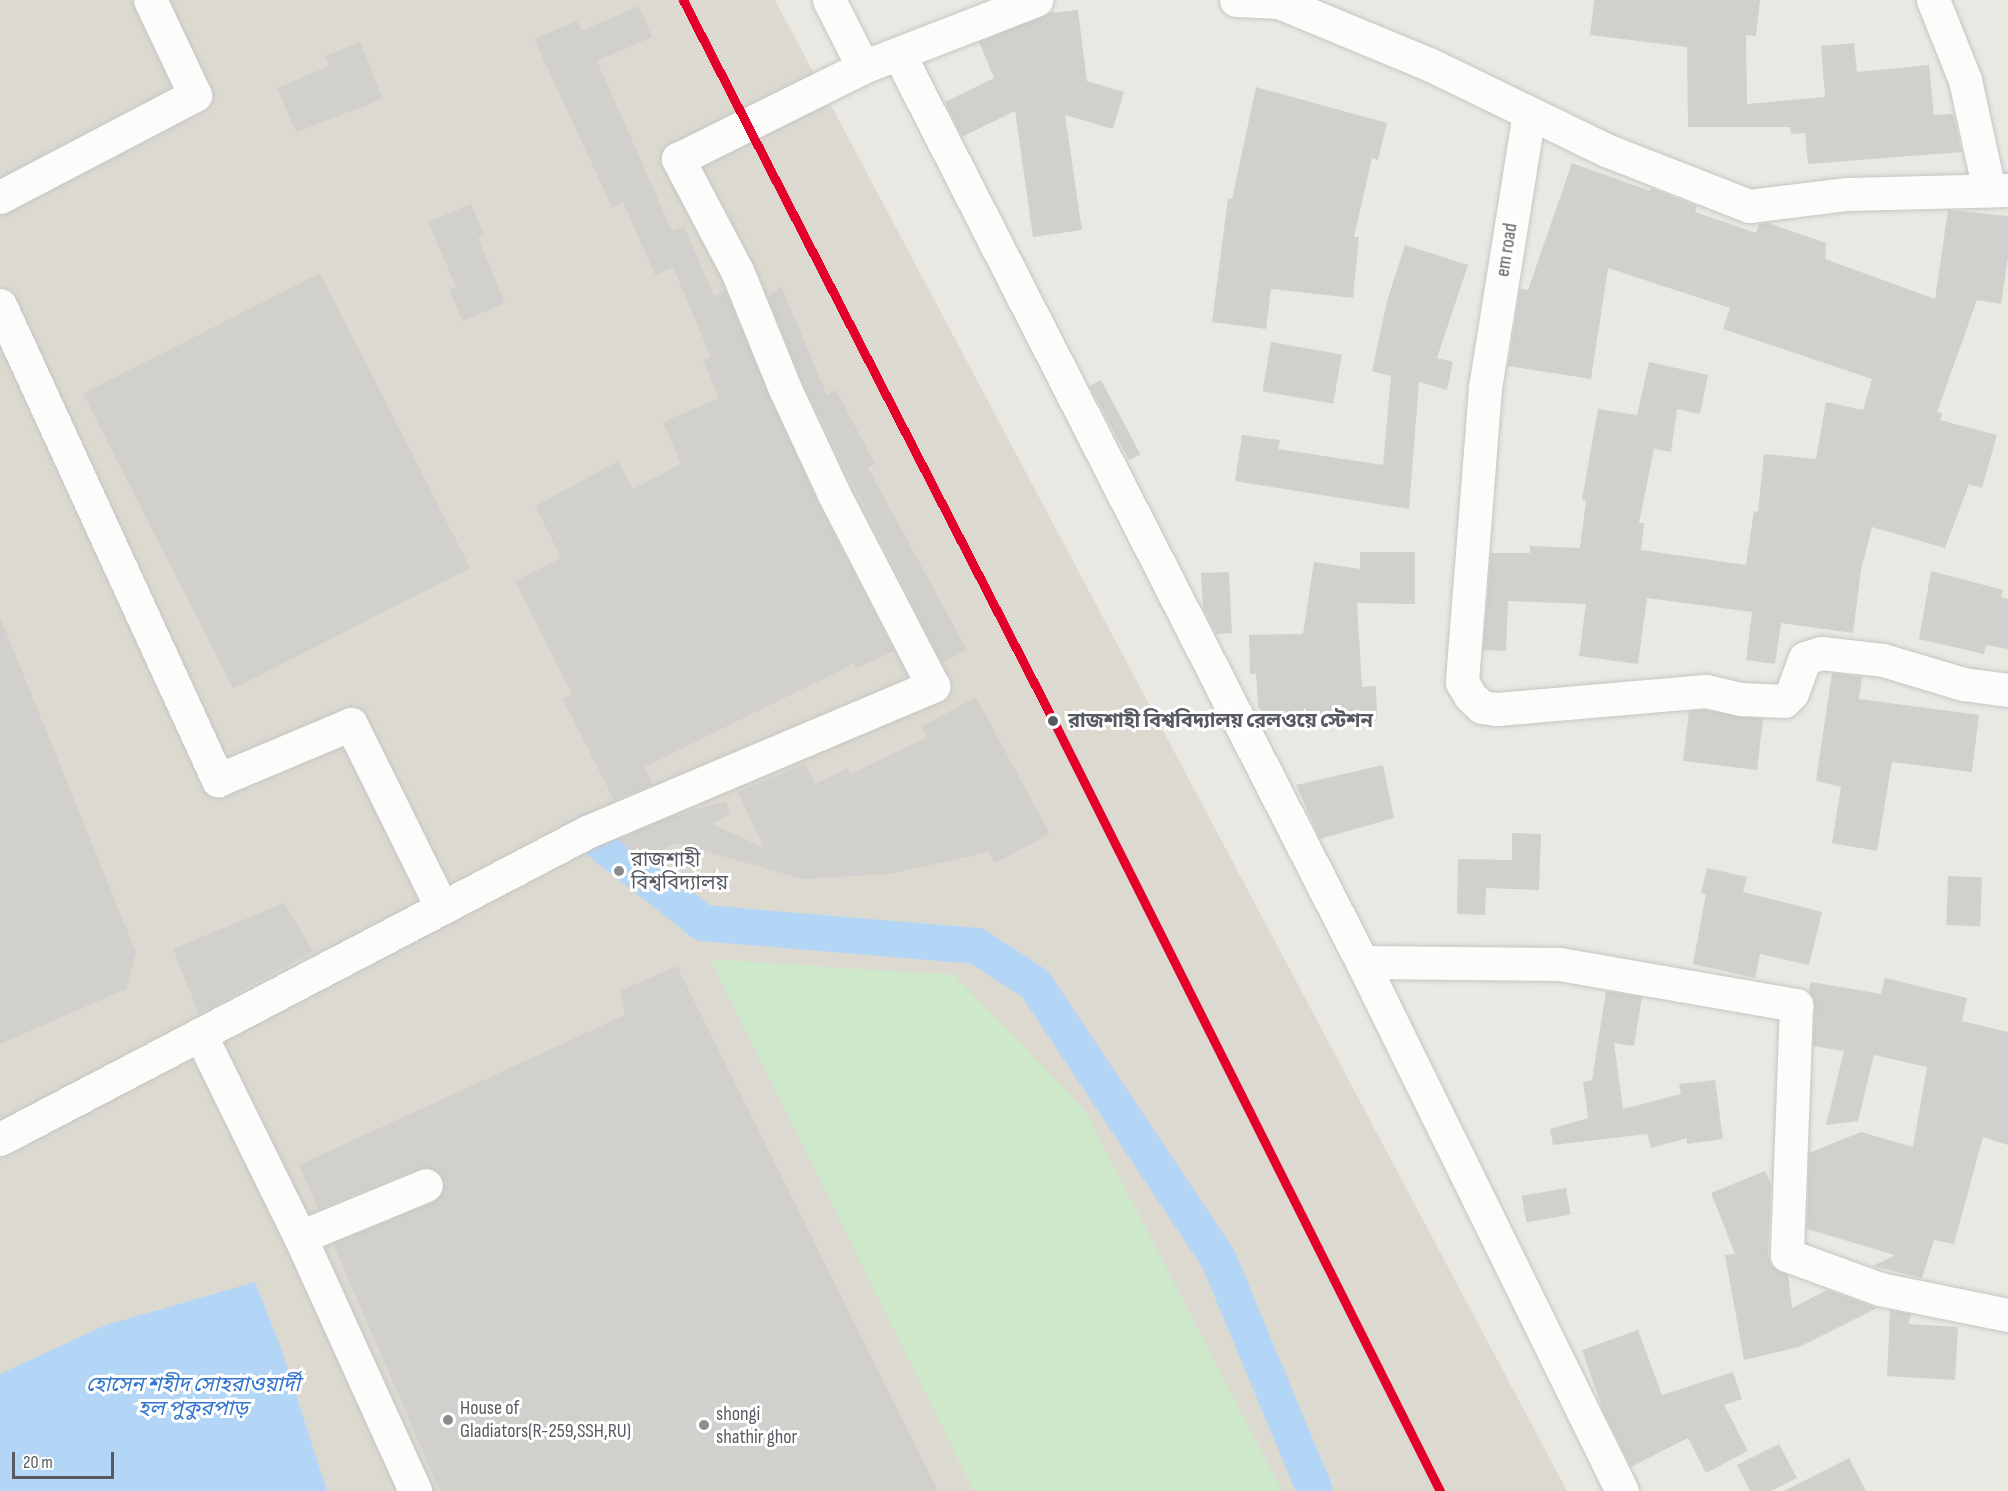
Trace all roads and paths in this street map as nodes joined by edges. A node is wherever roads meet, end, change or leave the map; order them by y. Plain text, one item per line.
1 (150, 0) edge
2 (829, 0) edge
3 (1036, 0) edge
4 (1236, 0) edge
5 (1932, 0) edge
6 (899, 54) junction
7 (863, 67) junction
8 (1529, 113) junction
9 (1998, 190) edge
10 (0, 197) edge
11 (0, 305) edge
12 (2008, 690) edge
13 (442, 908) junction
14 (1362, 962) junction
15 (200, 1034) junction
16 (0, 1139) edge
17 (426, 1185) dead end
18 (300, 1236) junction
19 (2008, 1315) edge
20 (416, 1491) edge
21 (1622, 1491) edge

1 - 10 street
2 - 7 street
3 - 6 street
4 - 8 street
5 - 9 street
6 - 7 street
6 - 14 street
7 - 13 street
8 - 9 street
8 - 12 street, em road
11 - 13 street
13 - 15 street
14 - 19 street
14 - 21 street
15 - 16 street
15 - 18 street
17 - 18 street
18 - 20 street

